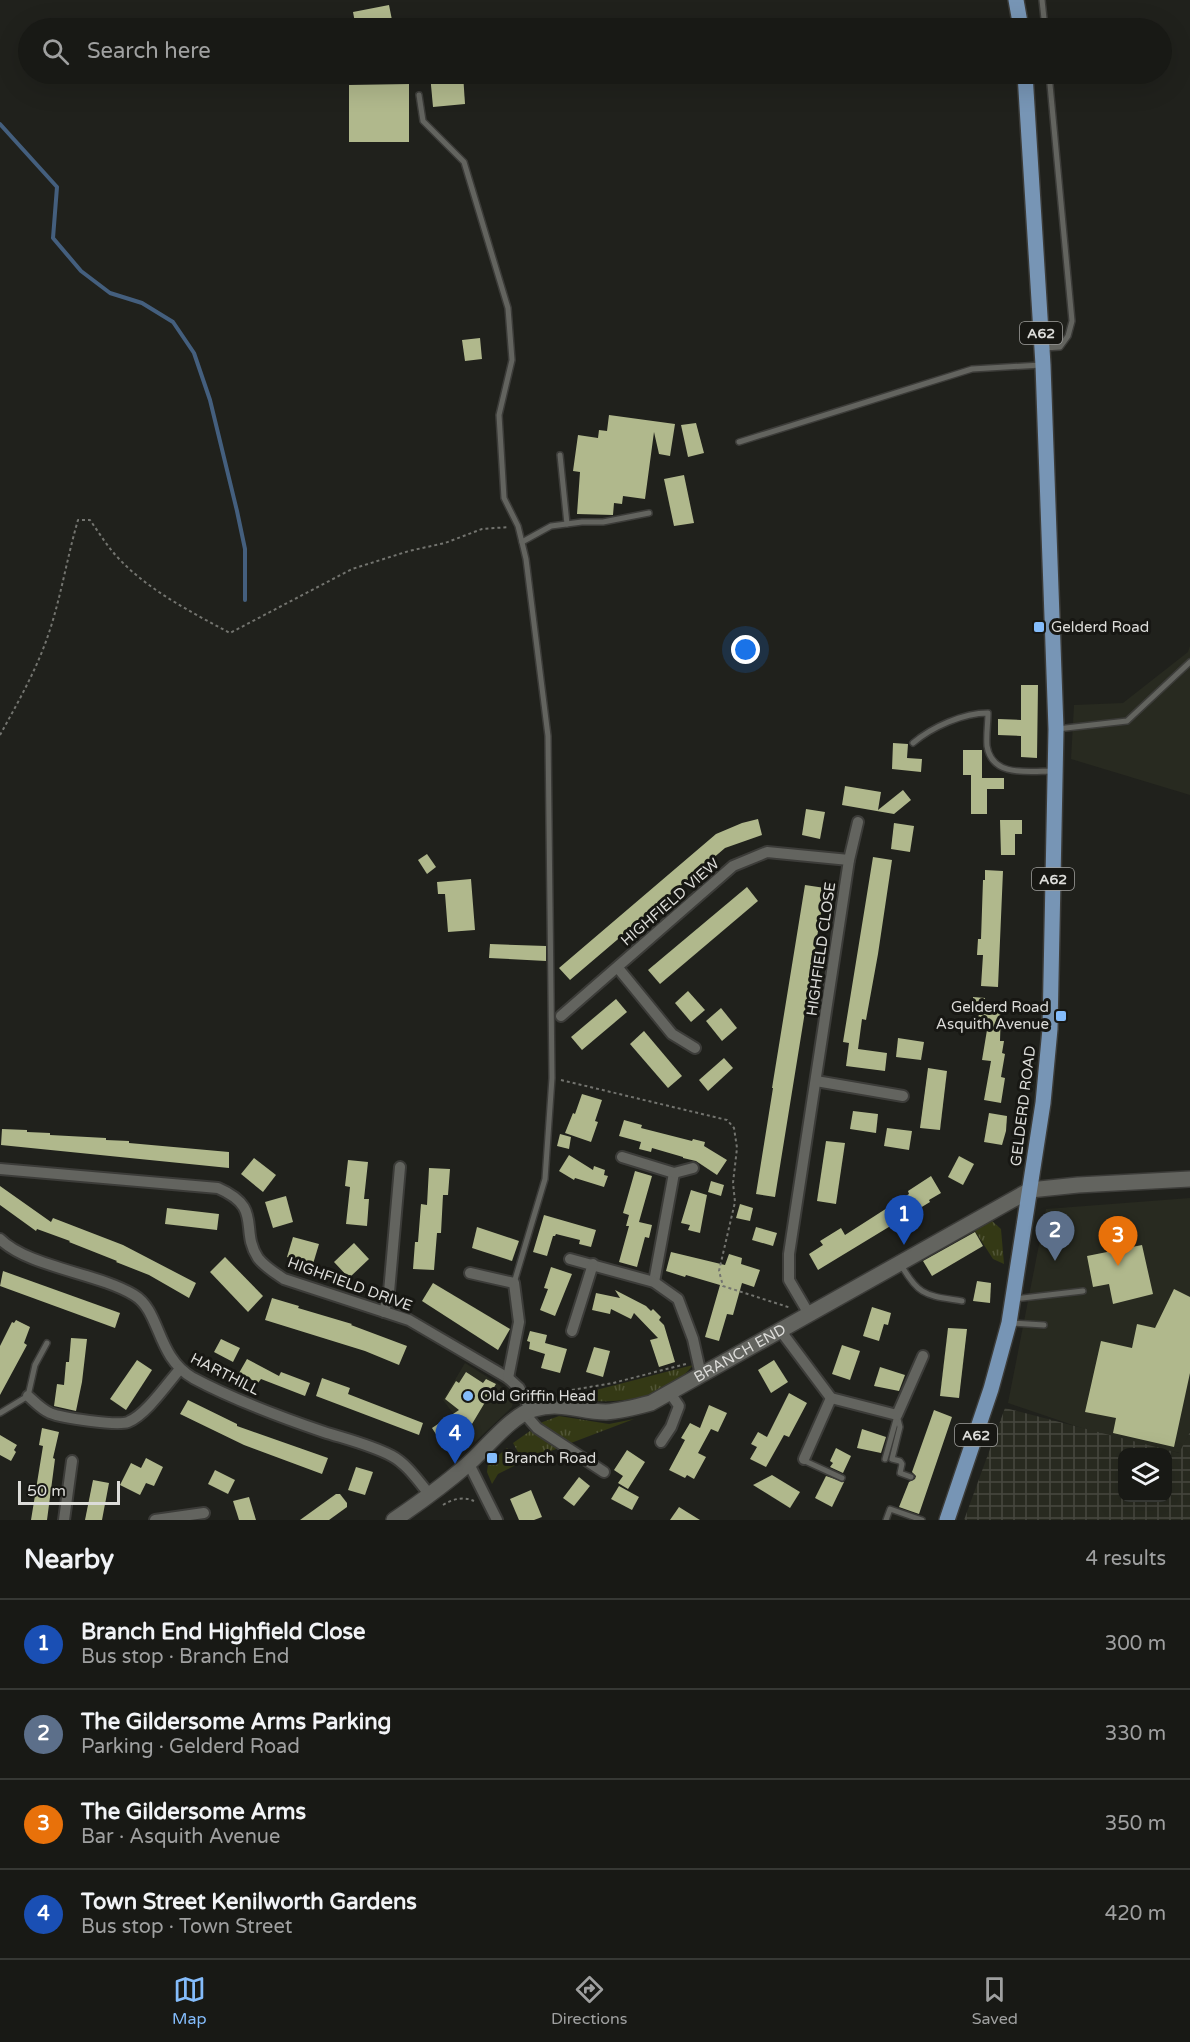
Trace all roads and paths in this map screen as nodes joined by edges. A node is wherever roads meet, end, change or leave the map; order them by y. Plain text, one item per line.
1 (1016, 0) edge
2 (1042, 0) edge
3 (1019, 18) edge
4 (1044, 18) edge
5 (1026, 84) edge
6 (1050, 84) edge
7 (419, 95) dead end
8 (1042, 348) junction
9 (1044, 365) junction
10 (739, 441) dead end
11 (560, 455) dead end
12 (649, 513) dead end
13 (567, 524) junction
14 (518, 526) junction
15 (522, 542) junction
16 (1190, 662) edge
17 (1056, 729) junction
18 (0, 735) edge
19 (913, 743) dead end
20 (1055, 771) junction
21 (858, 822) dead end
22 (849, 860) junction
23 (618, 968) junction
24 (561, 1016) dead end
25 (695, 1048) dead end
26 (552, 1078) junction
27 (816, 1081) junction
28 (903, 1096) dead end
29 (622, 1157) dead end
30 (400, 1167) dead end
31 (693, 1168) dead end
32 (0, 1169) edge
33 (674, 1173) junction
34 (1190, 1179) edge
35 (1030, 1190) junction
36 (1, 1242) edge
37 (570, 1259) dead end
38 (899, 1262) junction
39 (593, 1264) junction
40 (470, 1273) dead end
41 (654, 1282) junction
42 (514, 1283) junction
43 (1083, 1291) dead end
44 (1012, 1299) junction
45 (962, 1301) dead end
46 (384, 1312) junction
47 (809, 1314) junction
48 (1009, 1323) junction
49 (1044, 1325) dead end
50 (572, 1330) dead end
51 (780, 1330) junction
52 (47, 1343) dead end
53 (923, 1356) dead end
54 (699, 1368) junction
55 (180, 1369) junction
56 (508, 1378) junction
57 (565, 1392) dead end
58 (670, 1394) junction
59 (28, 1396) junction
60 (831, 1398) junction
61 (528, 1412) junction
62 (0, 1413) edge
63 (897, 1415) junction
64 (661, 1442) dead end
65 (804, 1459) joint
66 (885, 1459) dead end
67 (72, 1461) dead end
68 (469, 1464) junction
69 (604, 1472) dead end
70 (911, 1477) dead end
71 (842, 1478) dead end
72 (434, 1501) junction
73 (489, 1504) junction
74 (204, 1513) dead end
75 (64, 1520) edge
76 (155, 1520) edge
77 (394, 1520) edge
78 (497, 1520) edge
79 (886, 1520) edge
80 (922, 1520) edge
81 (947, 1520) edge

1 - 3 main road
2 - 4 lane
5 - 8 main road, GELDERD ROAD / A62
6 - 8 lane
7 - 14 lane
8 - 9 main road, GELDERD ROAD / A62
9 - 10 lane
9 - 17 main road, GELDERD ROAD / A62
11 - 13 lane
12 - 13 lane
13 - 15 lane
14 - 15 lane
14 - 18 path
15 - 26 lane
16 - 17 lane
17 - 20 main road, GELDERD ROAD / A62
19 - 20 lane
20 - 35 main road, GELDERD ROAD / A62
21 - 22 street, HIGHFIELD CLOSE
22 - 23 street, HIGHFIELD VIEW
22 - 27 street, HIGHFIELD CLOSE
23 - 24 street, HIGHFIELD VIEW
23 - 25 street, HIGHFIELD VIEW
26 - 42 lane
26 - 47 path
27 - 28 street
27 - 47 street, HIGHFIELD CLOSE
29 - 33 street
30 - 46 street
31 - 33 street
32 - 46 street, HIGHFIELD DRIVE
33 - 41 street
34 - 35 main road
35 - 38 main road, BRANCH END
35 - 44 main road, GELDERD ROAD / A62
36 - 55 street, HARTHILL
37 - 39 street
38 - 45 lane
38 - 47 main road, BRANCH END
39 - 41 street
39 - 50 street
40 - 42 street
41 - 54 street
42 - 56 street
43 - 44 lane
44 - 48 main road, GELDERD ROAD / A62
46 - 56 street, HIGHFIELD DRIVE
47 - 51 main road, BRANCH END
48 - 49 lane
48 - 81 main road, GELDERD ROAD / A62
51 - 54 main road, BRANCH END
51 - 60 street
52 - 59 lane
53 - 63 street
54 - 57 path
54 - 58 main road, BRANCH END
55 - 59 street
55 - 72 street, HARTHILL
56 - 61 street, HIGHFIELD DRIVE
58 - 61 main road, BRANCH END
58 - 64 street
59 - 62 lane
60 - 63 street
60 - 65 street
61 - 68 main road
61 - 69 street
63 - 66 lane
63 - 70 lane
65 - 71 lane
67 - 75 street
68 - 72 main road
68 - 73 street
72 - 73 path
72 - 77 main road
73 - 78 street
74 - 76 street
79 - 80 lane

